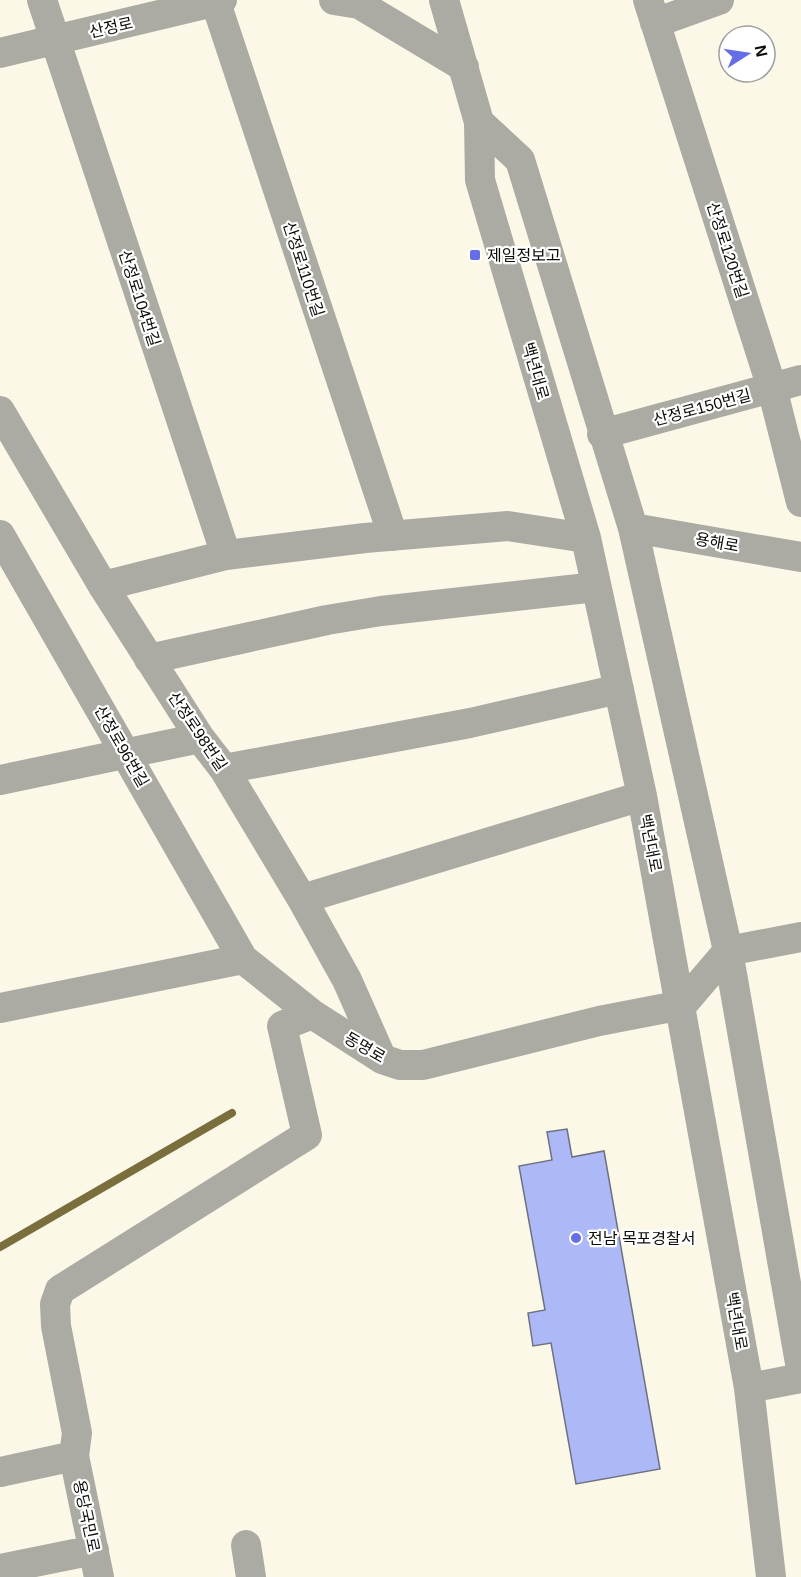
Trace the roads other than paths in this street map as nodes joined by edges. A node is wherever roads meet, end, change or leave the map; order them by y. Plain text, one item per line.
1 (42, 0) edge
2 (334, 0) edge
3 (444, 0) edge
4 (719, 0) edge
5 (218, 1) edge
6 (652, 12) edge
7 (54, 40) junction
8 (0, 53) edge
9 (464, 67) junction
10 (479, 122) junction
11 (801, 380) edge
12 (772, 388) junction
13 (0, 411) edge
14 (602, 434) junction
15 (801, 502) edge
16 (633, 528) junction
17 (0, 535) edge
18 (393, 536) junction
19 (586, 538) junction
20 (226, 555) junction
21 (801, 557) edge
22 (103, 586) junction
23 (596, 587) junction
24 (149, 659) junction
25 (619, 689) junction
26 (200, 738) junction
27 (127, 754) junction
28 (224, 769) junction
29 (0, 780) edge
30 (642, 796) junction
31 (302, 899) junction
32 (801, 937) edge
33 (728, 951) junction
34 (243, 959) junction
35 (681, 1005) junction
36 (0, 1008) edge
37 (312, 1014) junction
38 (382, 1059) junction
39 (801, 1370) edge
40 (801, 1378) edge
41 (749, 1388) junction
42 (74, 1456) junction
43 (0, 1472) edge
44 (246, 1545) dead end
45 (96, 1563) edge
46 (0, 1569) edge
47 (251, 1577) edge
48 (771, 1577) edge

1 - 7 street, 산정로104번길
2 - 9 street
3 - 9 street, 백년대로
4 - 6 street
5 - 7 street, 산정로
5 - 18 street, 산정로110번길
6 - 12 street, 산정로120번길
7 - 8 street, 산정로
7 - 20 street, 산정로104번길
9 - 10 street, 백년대로
10 - 14 street
10 - 19 street, 백년대로
11 - 12 street, 산정로150번길
12 - 14 street, 산정로150번길
12 - 15 street, 산정로120번길
13 - 22 street, 산정로98번길
14 - 16 street
16 - 21 street, 용해로
16 - 33 street
17 - 27 street, 산정로96번길
18 - 19 street
18 - 20 street
19 - 23 street, 백년대로
20 - 22 street
22 - 24 street, 산정로98번길
23 - 24 street
23 - 25 street, 백년대로
24 - 26 street, 산정로98번길
25 - 28 street
25 - 30 street, 백년대로
26 - 27 street
26 - 28 street, 산정로98번길
27 - 29 street
27 - 34 street, 산정로96번길
28 - 31 street, 산정로98번길
30 - 31 street
30 - 35 street, 백년대로
31 - 38 street, 산정로98번길
32 - 33 street
33 - 35 street
33 - 39 street
34 - 36 street
34 - 37 street, 동명로
35 - 38 street, 동명로
35 - 41 street, 백년대로
37 - 38 street, 동명로
37 - 42 street, 용당국민로
40 - 41 street
41 - 48 street, 백년대로
42 - 43 street
42 - 45 street, 용당국민로
44 - 47 street
45 - 46 street

